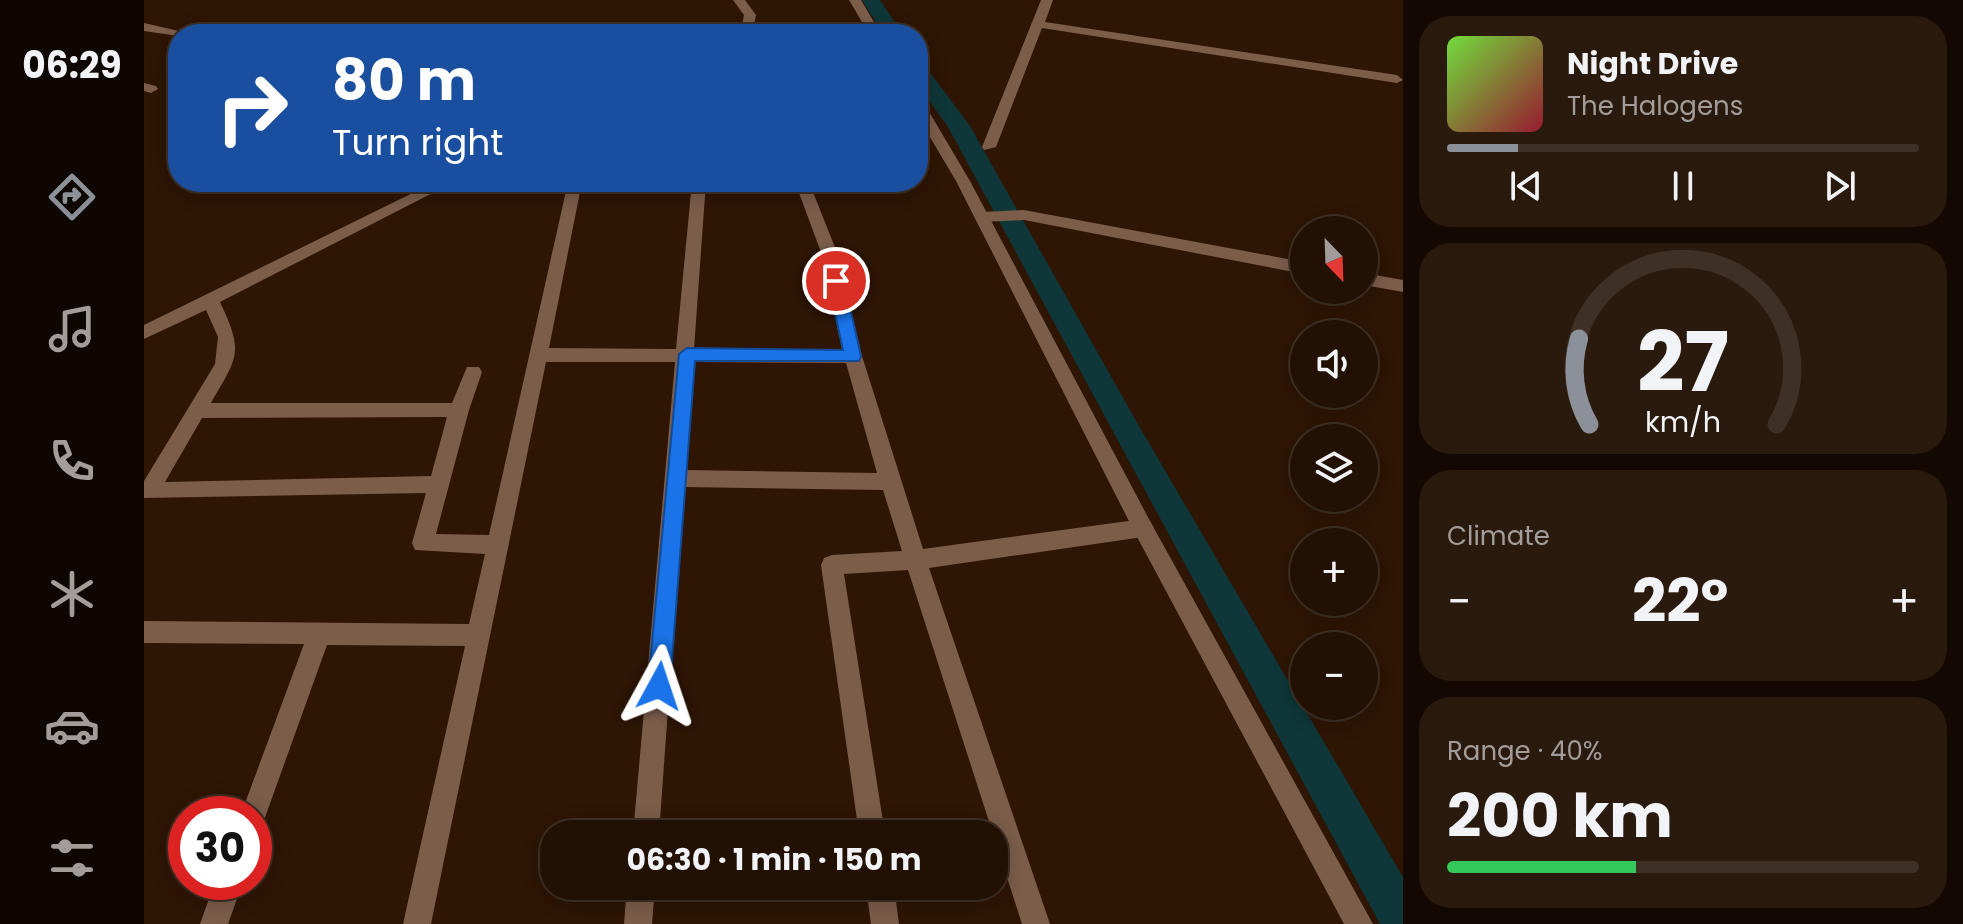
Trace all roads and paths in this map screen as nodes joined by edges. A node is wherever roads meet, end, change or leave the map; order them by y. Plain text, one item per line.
1 (739, 0) edge
2 (855, 0) edge
3 (1047, 0) edge
4 (748, 24) edge
5 (869, 24) edge
6 (1037, 24) junction
7 (144, 27) edge
8 (168, 31) edge
9 (1397, 79) dead end
10 (928, 121) edge
11 (989, 147) dead end
12 (427, 192) edge
13 (573, 192) edge
14 (698, 192) edge
15 (806, 192) edge
16 (990, 217) junction
17 (1290, 265) edge
18 (1378, 282) edge
19 (1403, 286) edge
20 (211, 302) junction
21 (144, 333) edge
22 (687, 354) junction
23 (536, 355) junction
24 (853, 356) junction
25 (473, 372) dead end
26 (459, 410) junction
27 (196, 411) junction
28 (678, 478) junction
29 (890, 482) junction
30 (439, 484) junction
31 (1143, 528) junction
32 (498, 545) junction
33 (916, 560) junction
34 (144, 632) edge
35 (320, 632) junction
36 (480, 635) junction
37 (261, 796) edge
38 (647, 820) edge
39 (870, 820) edge
40 (223, 900) edge
41 (640, 900) edge
42 (882, 900) edge
43 (214, 924) edge
44 (417, 924) edge
45 (638, 924) edge
46 (885, 924) edge
47 (1036, 924) edge
48 (1359, 924) edge

1 - 4 street
2 - 5 street
3 - 6 street
6 - 9 street
6 - 11 street
7 - 8 street
10 - 16 street
12 - 20 street
13 - 23 street
14 - 22 street
15 - 24 street
16 - 17 street
16 - 31 street
18 - 19 street
20 - 21 street
20 - 27 street
22 - 23 street
22 - 24 street
22 - 28 street
23 - 32 street
24 - 29 street
25 - 26 street
26 - 27 street
26 - 30 street
27 - 30 street
28 - 29 street
28 - 38 street
29 - 33 street
30 - 32 street
31 - 33 street
31 - 48 street
32 - 36 street
33 - 39 street
33 - 47 street
34 - 35 street
35 - 36 street
35 - 37 street
36 - 44 street
40 - 43 street
41 - 45 street
42 - 46 street

